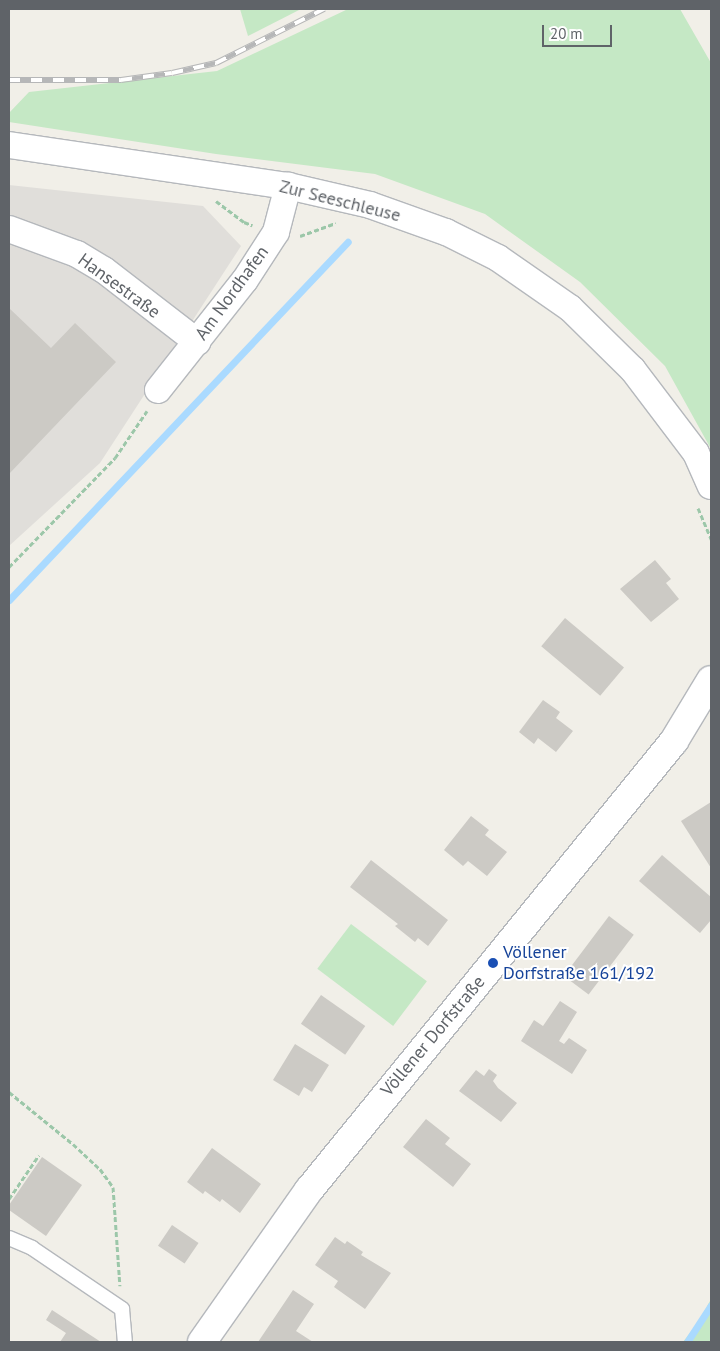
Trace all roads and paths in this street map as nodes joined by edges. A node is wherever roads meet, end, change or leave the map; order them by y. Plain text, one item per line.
1 (9, 145) edge
2 (288, 186) junction
3 (210, 197) dead end
4 (346, 224) dead end
5 (9, 229) edge
6 (276, 232) junction
7 (197, 342) junction
8 (158, 390) joint
9 (703, 494) edge
10 (711, 539) edge
11 (9, 567) edge
12 (711, 680) edge
13 (702, 707) edge
14 (9, 1092) edge
15 (40, 1155) dead end
16 (9, 1199) edge
17 (9, 1238) edge
18 (122, 1309) junction
19 (125, 1342) edge
20 (202, 1342) edge

1 - 2 street, Zur Seeschleuse
2 - 6 street, Am Nordhafen
2 - 9 street, Zur Seeschleuse
3 - 6 path
4 - 6 path
5 - 7 street, Hansestraße
6 - 7 street, Am Nordhafen
7 - 8 street, Am Nordhafen
8 - 11 path
9 - 10 path
12 - 13 street, Völlener Dorfstraße
13 - 20 street, Völlener Dorfstraße
14 - 18 path
15 - 16 path
17 - 18 lane
18 - 19 lane

